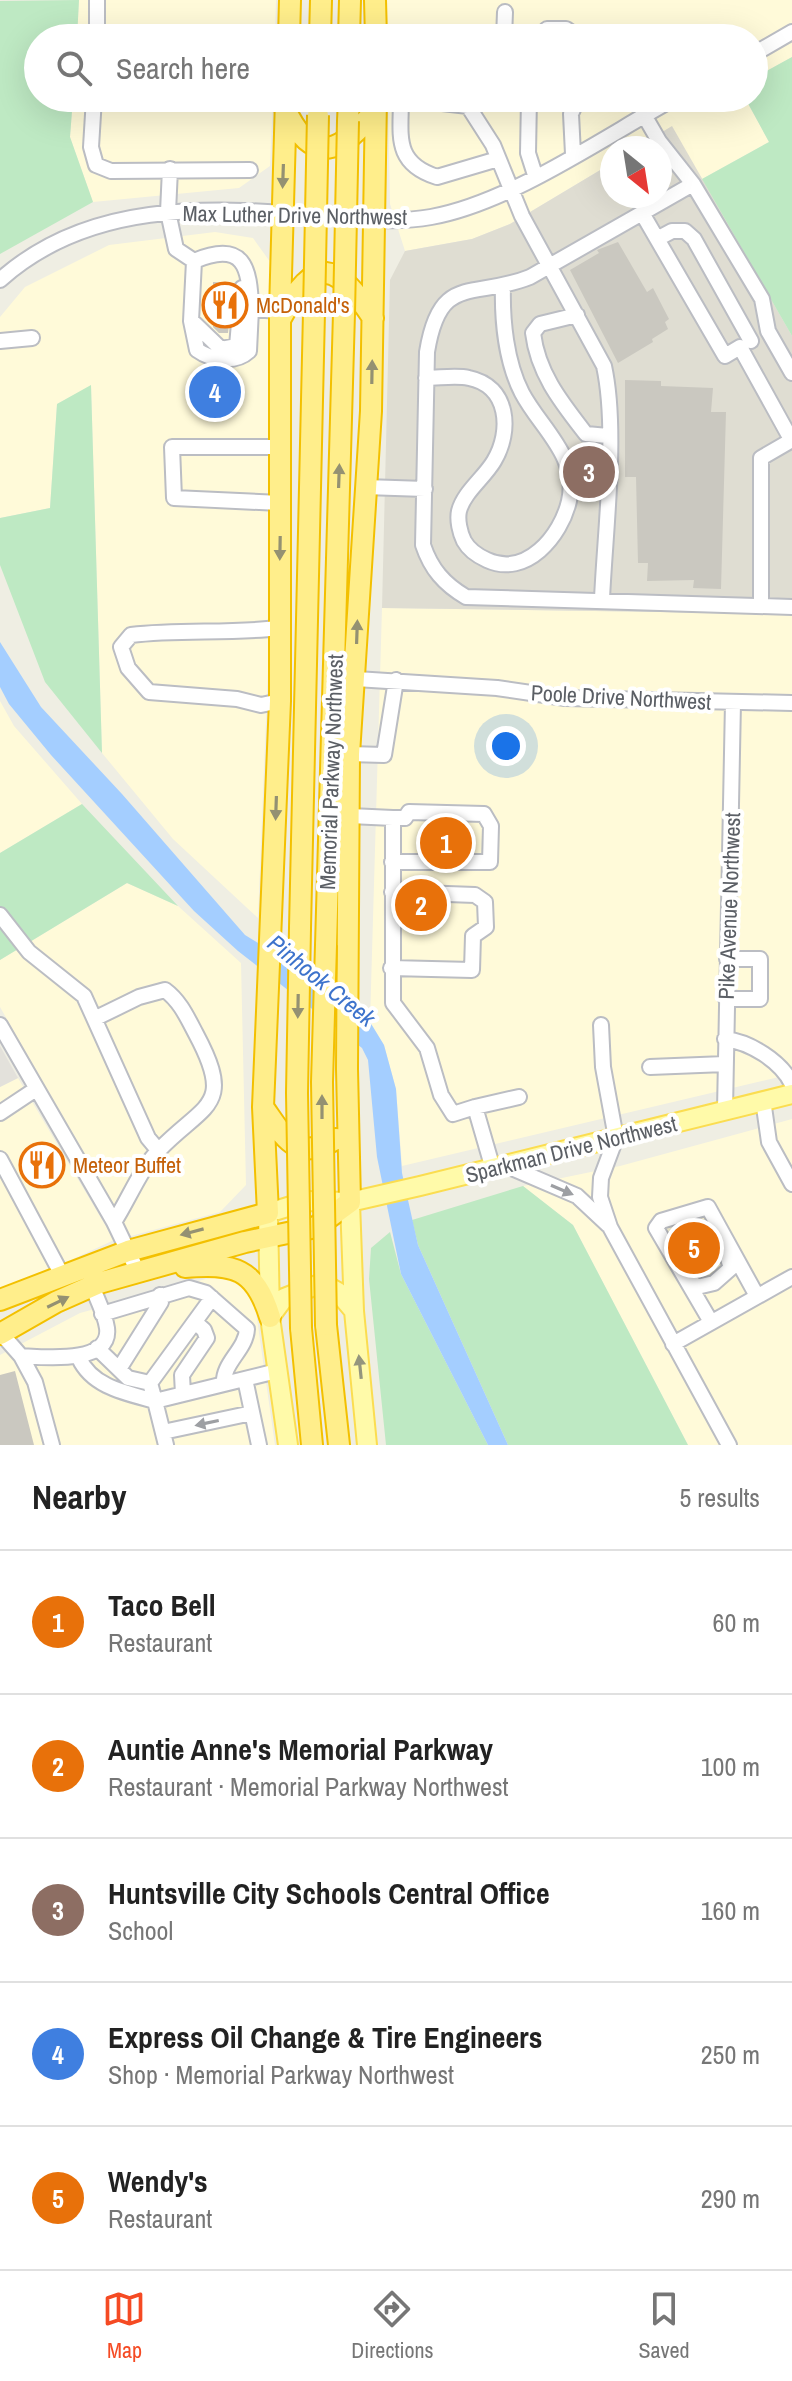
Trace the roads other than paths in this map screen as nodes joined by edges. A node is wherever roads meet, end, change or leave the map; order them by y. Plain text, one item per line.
1 (97, 0) edge
2 (290, 0) edge
3 (321, 0) edge
4 (350, 0) edge
5 (375, 0) edge
6 (505, 12) dead end
7 (97, 24) edge
8 (289, 24) edge
9 (320, 24) edge
10 (349, 24) edge
11 (376, 24) edge
12 (505, 24) edge
13 (792, 32) edge
14 (768, 46) edge
15 (93, 112) edge
16 (286, 112) edge
17 (291, 112) edge
18 (318, 112) edge
19 (348, 112) edge
20 (371, 112) edge
21 (376, 112) edge
22 (400, 112) edge
23 (475, 112) edge
24 (529, 112) edge
25 (572, 112) edge
26 (649, 112) edge
27 (644, 115) junction
28 (573, 154) junction
29 (498, 159) junction
30 (170, 169) junction
31 (250, 170) dead end
32 (535, 175) junction
33 (693, 184) junction
34 (511, 188) junction
35 (168, 212) junction
36 (282, 213) junction
37 (642, 213) junction
38 (376, 220) junction
39 (657, 239) junction
40 (194, 261) junction
41 (245, 262) junction
42 (550, 266) junction
43 (0, 280) edge
44 (503, 286) junction
45 (251, 309) junction
46 (577, 315) junction
47 (280, 316) junction
48 (373, 318) junction
49 (191, 321) junction
50 (768, 331) junction
51 (32, 338) dead end
52 (0, 341) edge
53 (746, 344) junction
54 (792, 373) edge
55 (426, 378) junction
56 (608, 436) junction
57 (792, 441) edge
58 (280, 447) junction
59 (365, 487) junction
60 (425, 489) junction
61 (280, 503) junction
62 (602, 599) junction
63 (761, 606) junction
64 (792, 607) edge
65 (278, 628) junction
66 (356, 679) junction
67 (396, 680) junction
68 (280, 701) junction
69 (733, 702) junction
70 (792, 703) edge
71 (349, 754) junction
72 (350, 816) junction
73 (399, 818) junction
74 (392, 862) junction
75 (392, 892) junction
76 (0, 915) edge
77 (727, 959) junction
78 (391, 968) junction
79 (726, 999) junction
80 (96, 1018) junction
81 (0, 1025) edge
82 (601, 1025) dead end
83 (725, 1039) junction
84 (725, 1064) junction
85 (650, 1067) dead end
86 (792, 1084) edge
87 (36, 1089) junction
88 (792, 1094) edge
89 (519, 1097) dead end
90 (763, 1100) junction
91 (263, 1107) junction
92 (475, 1107) junction
93 (725, 1110) junction
94 (0, 1113) edge
95 (348, 1115) junction
96 (616, 1138) junction
97 (158, 1150) junction
98 (0, 1159) edge
99 (500, 1167) junction
100 (792, 1184) edge
101 (350, 1202) junction
102 (268, 1213) junction
103 (714, 1215) junction
104 (114, 1222) junction
105 (610, 1227) junction
106 (270, 1237) junction
107 (128, 1251) junction
108 (147, 1267) junction
109 (681, 1272) junction
110 (745, 1274) junction
111 (62, 1275) junction
112 (792, 1277) edge
113 (92, 1286) junction
114 (160, 1295) junction
115 (757, 1296) junction
116 (212, 1298) junction
117 (0, 1300) edge
118 (699, 1300) junction
119 (354, 1311) junction
120 (102, 1314) junction
121 (270, 1317) junction
122 (195, 1322) junction
123 (711, 1322) junction
124 (0, 1333) edge
125 (673, 1344) junction
126 (97, 1348) junction
127 (21, 1356) junction
128 (79, 1358) junction
129 (119, 1369) junction
130 (277, 1371) junction
131 (245, 1379) junction
132 (150, 1383) junction
133 (224, 1384) junction
134 (183, 1394) junction
135 (155, 1401) junction
136 (252, 1413) junction
137 (164, 1439) edge
138 (52, 1445) edge
139 (259, 1445) edge
140 (288, 1445) edge
141 (312, 1445) edge
142 (339, 1445) edge
143 (367, 1445) edge
144 (729, 1445) edge

1 - 7 street
2 - 8 highway
3 - 9 highway
4 - 10 highway
5 - 11 highway
6 - 12 street
13 - 14 street
15 - 30 street
16 -> 36 highway
17 - 20 highway
18 -> 141 highway, Memorial Parkway Northwest, bridge
142 -> 19 highway, Memorial Parkway Northwest, bridge
21 - 38 highway
22 - 29 street
23 - 29 street
24 - 32 street
25 - 28 street
26 - 27 street, Max Luther Drive Northwest
27 - 28 street, Max Luther Drive Northwest
27 - 33 street
28 - 32 street, Max Luther Drive Northwest
29 - 34 street
30 - 31 street
30 - 35 street
32 - 34 street, Max Luther Drive Northwest
33 - 37 street
33 - 50 street
34 - 38 street, Max Luther Drive Northwest
34 - 42 street
35 - 36 street, Max Luther Drive Northwest
35 - 40 street
35 - 43 street, Max Luther Drive Northwest
36 - 38 street, Max Luther Drive Northwest
36 - 47 highway
37 - 39 street
37 - 42 street
38 - 48 highway
39 - 53 street
39 - 53 street
40 - 41 street
40 - 49 street
41 - 45 street
41 - 49 street
42 - 44 street
42 - 46 street
44 - 55 street
44 - 55 street
45 - 47 street
45 - 49 street
46 - 56 street
46 - 56 street
47 - 48 highway
47 - 58 highway
59 -> 48 highway
50 - 53 street
50 - 54 street
51 - 52 street
53 - 57 street
55 - 60 street
56 - 62 street
57 - 63 street
58 - 61 highway
58 - 61 street
59 - 60 street
66 -> 59 highway
60 - 62 street
61 -> 65 highway
62 - 63 street
63 - 64 street
65 - 68 highway
65 - 68 street
66 - 67 street, Poole Drive Northwest
66 - 71 highway
67 - 69 street, Poole Drive Northwest
67 - 71 street
68 -> 91 highway
69 - 70 street, Poole Drive Northwest
69 - 77 street, Pike Avenue Northwest
71 - 72 highway
72 - 73 street
72 - 95 highway
73 - 74 street
73 - 74 street
74 - 75 street
75 - 78 street
75 - 78 street
76 - 80 street
77 - 79 street, Pike Avenue Northwest
77 - 79 street
78 - 92 street
79 - 83 street, Pike Avenue Northwest
80 - 97 street
80 - 97 street
81 - 87 street
82 - 96 street
83 - 84 street, Pike Avenue Northwest
83 - 86 street
84 - 85 street
84 - 93 street, Pike Avenue Northwest
87 - 94 street
87 - 104 street
88 - 90 main road, Sparkman Drive Northwest
89 - 92 street
90 - 93 main road, Sparkman Drive Northwest
90 - 100 street
91 - 95 highway
91 - 102 highway
92 - 99 street
93 - 96 main road, Sparkman Drive Northwest
95 - 101 highway
96 - 99 main road, Sparkman Drive Northwest
96 - 105 street
97 - 104 street
98 - 111 street
99 - 101 main road, Sparkman Drive Northwest
99 -> 105 street
101 - 102 main road, Sparkman Drive Northwest
101 - 106 highway, Sparkman Drive Northwest
101 - 119 main road
102 - 106 main road
102 -> 107 highway
103 - 109 street
103 - 109 street
103 - 110 street
104 - 107 street
105 - 125 street
106 - 108 highway, Sparkman Drive Northwest
106 - 121 main road
107 - 108 street
107 - 111 highway
108 - 113 highway, Sparkman Drive Northwest
108 - 121 highway
109 - 118 street
110 - 115 street
110 - 118 street
111 - 117 highway
112 - 115 street
113 - 120 street
124 -> 113 highway, Sparkman Drive Northwest
114 - 116 street
114 - 120 street
114 - 129 street
115 - 123 street
116 - 122 street
116 - 133 street
118 - 123 street
119 - 121 main road
143 -> 119 main road
120 - 126 street
121 - 130 main road
122 - 132 street
122 - 134 street
123 - 125 street
124 - 127 street
125 - 144 street
126 - 128 street
126 - 129 street
127 - 128 street
127 - 138 street
128 - 135 street
129 - 132 street
130 - 131 street
130 - 140 main road
131 - 133 street
131 - 136 street
132 - 135 street
133 - 134 street
134 - 135 street
135 - 137 street
136 -> 137 street
136 - 139 street

